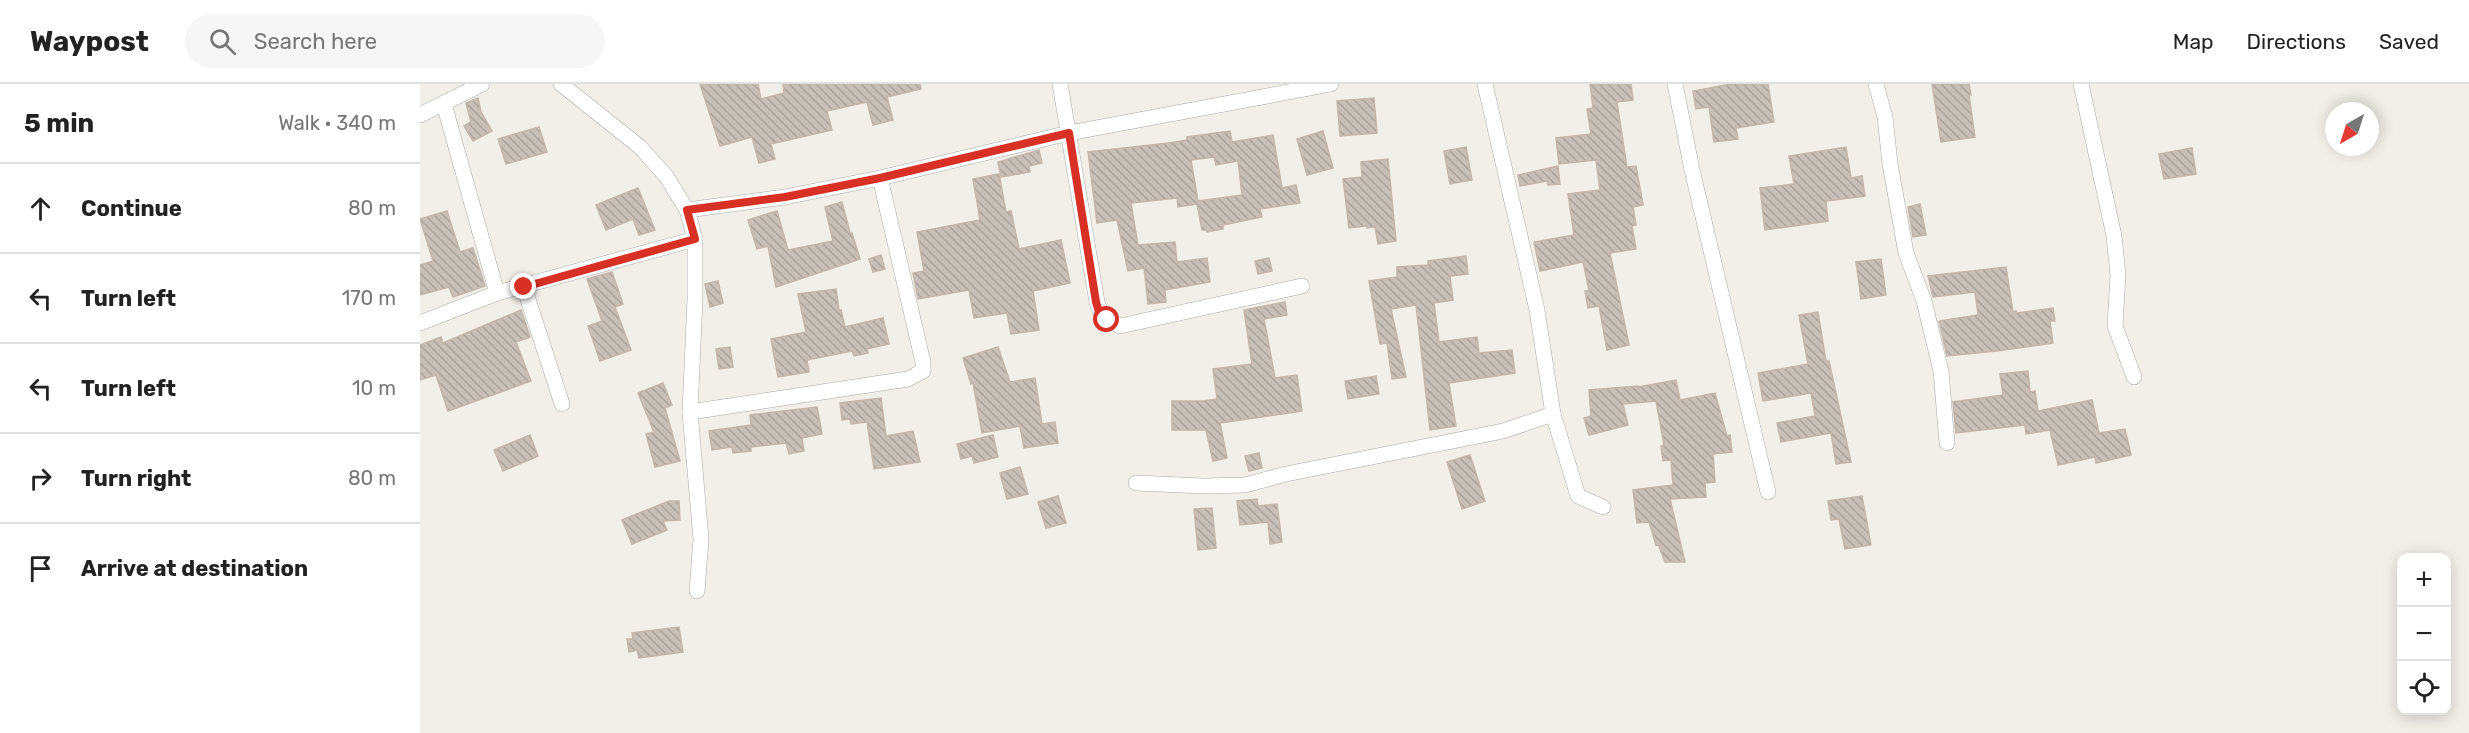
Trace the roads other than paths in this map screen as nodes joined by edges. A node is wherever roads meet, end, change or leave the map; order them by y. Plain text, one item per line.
1 (482, 84) edge
2 (561, 84) edge
3 (1060, 84) edge
4 (1331, 84) edge
5 (1485, 84) edge
6 (1675, 84) edge
7 (1876, 84) edge
8 (2081, 84) edge
9 (444, 105) junction
10 (420, 114) edge
11 (1069, 133) junction
12 (880, 178) junction
13 (687, 210) junction
14 (695, 239) junction
15 (1302, 285) dead end
16 (524, 287) junction
17 (497, 293) junction
18 (420, 323) edge
19 (2134, 377) dead end
20 (562, 404) dead end
21 (690, 412) junction
22 (1553, 414) junction
23 (1947, 443) dead end
24 (1136, 483) dead end
25 (1768, 492) dead end
26 (1604, 507) dead end
27 (697, 591) dead end

1 - 9 street
2 - 13 street
3 - 11 street
4 - 11 street
5 - 22 street
6 - 25 street
7 - 23 street
8 - 19 street
9 - 10 street
9 - 17 street
11 - 12 street
11 - 15 street
12 - 13 street
12 - 21 street
13 - 14 street
14 - 16 street
14 - 21 street
16 - 17 street
16 - 20 street
17 - 18 street
21 - 27 street
22 - 24 street
22 - 26 street

